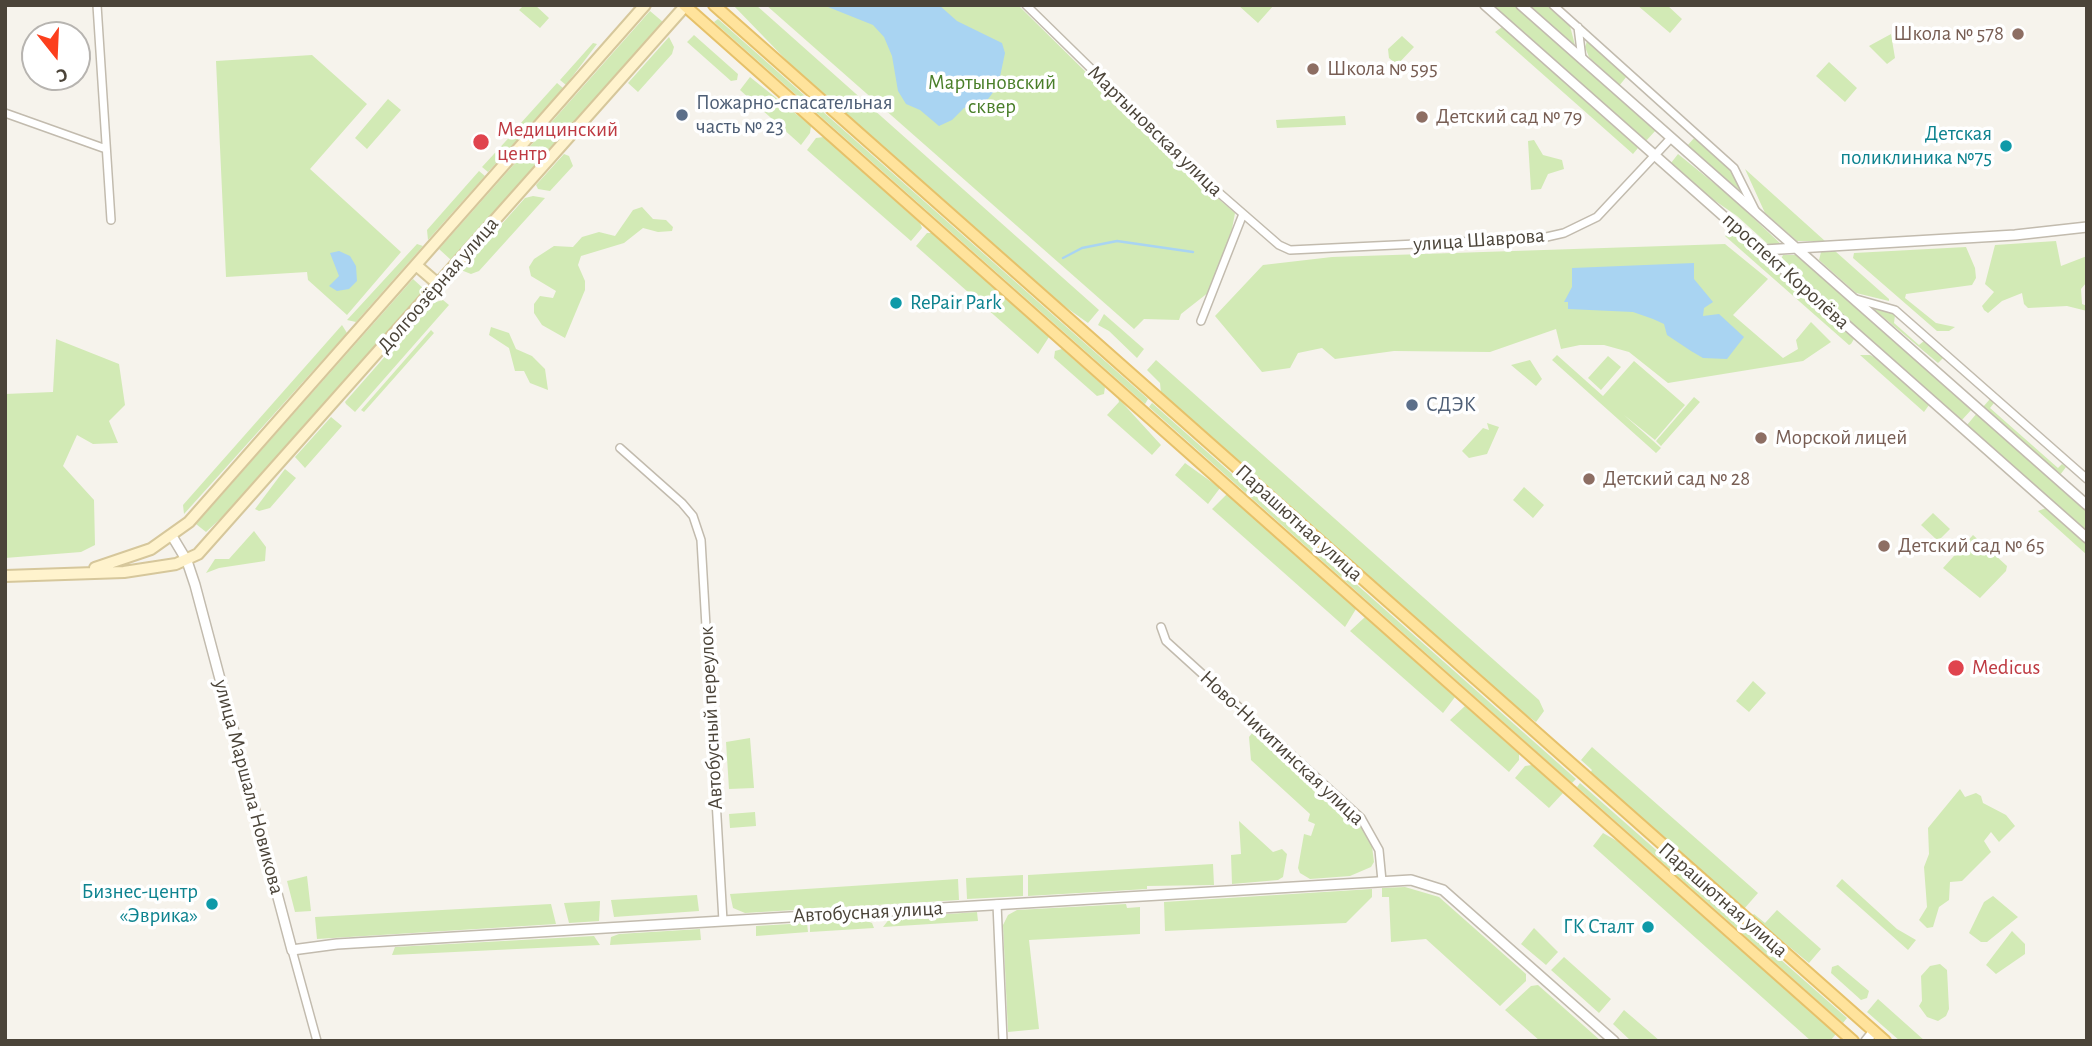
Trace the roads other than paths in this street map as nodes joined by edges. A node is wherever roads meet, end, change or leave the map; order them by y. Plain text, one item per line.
1 (97, 5) edge
2 (645, 5) edge
3 (714, 5) edge
4 (1026, 5) edge
5 (1485, 5) edge
6 (1521, 5) edge
7 (1553, 5) edge
8 (685, 6) edge
9 (1578, 27) junction
10 (1582, 59) junction
11 (5, 113) edge
12 (1671, 138) junction
13 (106, 149) junction
14 (1655, 155) junction
15 (1756, 213) junction
16 (1243, 214) junction
17 (111, 220) dead end
18 (2087, 227) edge
19 (1797, 248) junction
20 (1290, 250) joint
21 (1764, 250) junction
22 (416, 265) junction
23 (438, 284) junction
24 (1854, 299) junction
25 (1201, 321) dead end
26 (620, 448) dead end
27 (2087, 479) edge
28 (2087, 505) edge
29 (172, 536) junction
30 (2087, 538) edge
31 (187, 561) junction
32 (86, 571) junction
33 (5, 576) edge
34 (1161, 626) dead end
35 (1382, 881) junction
36 (997, 904) junction
37 (723, 921) junction
38 (292, 950) junction
39 (1874, 1031) junction
40 (317, 1041) edge
41 (1003, 1041) edge
42 (1614, 1041) edge
43 (1853, 1041) edge
44 (1866, 1041) edge
45 (1885, 1041) edge

1 - 13 street
2 - 22 main road, Долгоозёрная улица
3 - 39 main road, Парашютная улица
4 - 16 street, Мартыновская улица
5 - 14 street, проспект Королёва
6 - 10 street, проспект Королёва
7 - 9 street
8 - 23 main road, Долгоозёрная улица
8 - 43 main road, Парашютная улица
9 - 10 street
9 - 15 street
10 - 12 street, проспект Королёва
11 - 13 street
12 - 14 street, улица Шаврова
12 - 15 street, проспект Королёва
13 - 17 street
14 - 20 street, улица Шаврова
14 - 21 street, проспект Королёва
15 - 19 street, проспект Королёва
16 - 20 street, Мартыновская улица
16 - 25 street
18 - 19 street
19 - 21 street
19 - 24 street, проспект Королёва
21 - 30 street, проспект Королёва
22 - 23 main road
22 - 29 main road, Долгоозёрная улица
23 - 31 main road, Долгоозёрная улица
24 - 27 street
24 - 28 street, проспект Королёва
26 - 37 street, Автобусный переулок
29 - 31 street, улица Маршала Новикова
29 - 32 main road, Долгоозёрная улица
31 - 32 main road
31 - 38 street, улица Маршала Новикова
32 - 33 main road
34 - 35 street, Ново-Никитинская улица
35 - 36 street, Автобусная улица
35 - 42 street, Автобусная улица
36 - 37 street, Автобусная улица
36 - 41 street
37 - 38 street, Автобусная улица
38 - 40 street, улица Маршала Новикова
39 - 44 street
39 - 45 main road, Парашютная улица

